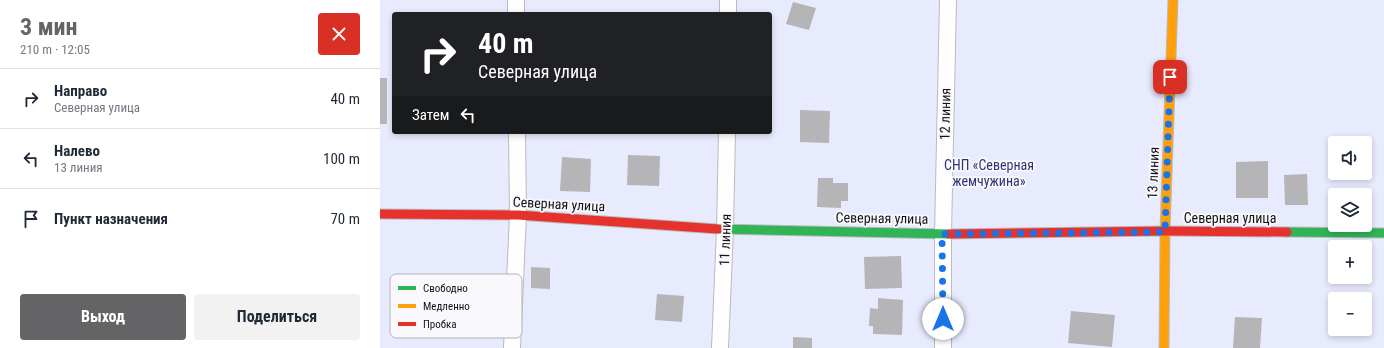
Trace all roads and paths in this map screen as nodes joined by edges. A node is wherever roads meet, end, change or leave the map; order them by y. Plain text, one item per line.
1 (516, 0) edge
2 (728, 0) edge
3 (948, 0) edge
4 (1173, 0) edge
5 (516, 12) edge
6 (728, 12) edge
7 (517, 134) edge
8 (727, 134) edge
9 (380, 214) edge
10 (518, 215) junction
11 (725, 229) junction
12 (1165, 232) junction
13 (1384, 232) edge
14 (942, 234) junction
15 (515, 274) edge
16 (512, 338) edge
17 (512, 348) edge
18 (720, 348) edge
19 (943, 348) edge
20 (1164, 348) edge

1 - 5 street
2 - 6 street
3 - 14 street, 12 линия
4 - 12 street, 13 линия
7 - 10 street
8 - 11 street, 11 линия
9 - 10 street, Северная улица
10 - 11 street, Северная улица
10 - 15 street
11 - 14 street, Северная улица
11 - 18 street, 11 линия
12 - 13 street, Северная улица
12 - 14 street, Северная улица
12 - 20 street, 13 линия
14 - 19 street, 12 линия
16 - 17 street

